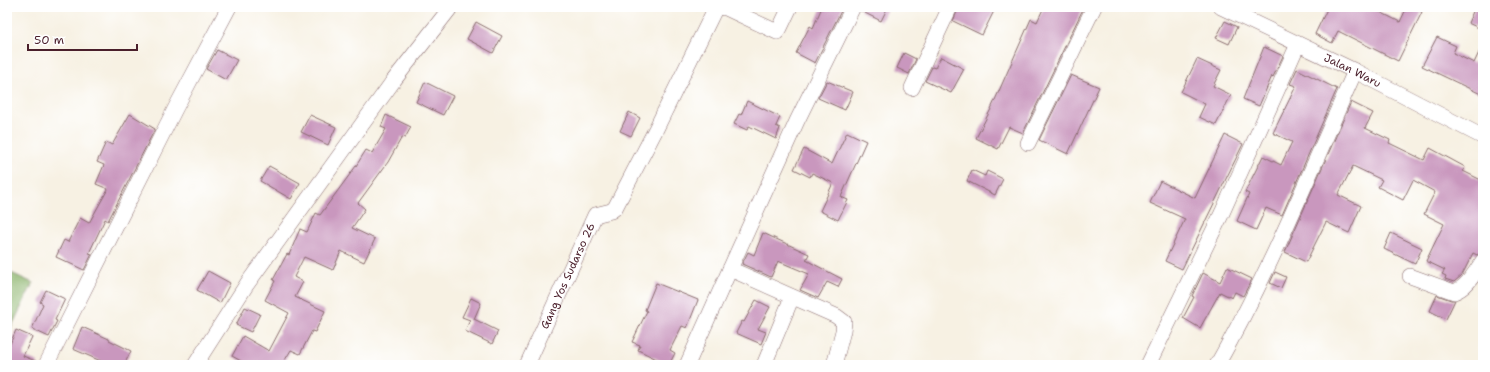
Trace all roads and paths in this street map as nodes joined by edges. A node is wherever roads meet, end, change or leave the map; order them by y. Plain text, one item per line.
1 (229, 7) edge
2 (450, 7) edge
3 (718, 7) edge
4 (790, 7) edge
5 (853, 7) edge
6 (950, 7) edge
7 (1094, 7) edge
8 (1221, 7) edge
9 (1298, 44) junction
10 (1355, 71) junction
11 (912, 88) dead end
12 (1483, 137) edge
13 (1028, 143) dead end
14 (1483, 261) edge
15 (730, 269) junction
16 (1410, 276) dead end
17 (792, 296) junction
18 (46, 365) edge
19 (195, 365) edge
20 (527, 365) edge
21 (687, 365) edge
22 (764, 365) edge
23 (834, 365) edge
24 (1148, 365) edge
25 (1217, 365) edge

1 - 18 street
2 - 19 street
3 - 4 street
3 - 20 street, Gang Yos Sudarso 26
5 - 15 street
6 - 11 street
7 - 13 street
8 - 9 street, Jalan Waru
9 - 10 street, Jalan Waru
9 - 24 street
10 - 12 street, Jalan Waru
10 - 25 street
14 - 16 street
15 - 17 street
15 - 21 street
17 - 22 street
17 - 23 street

